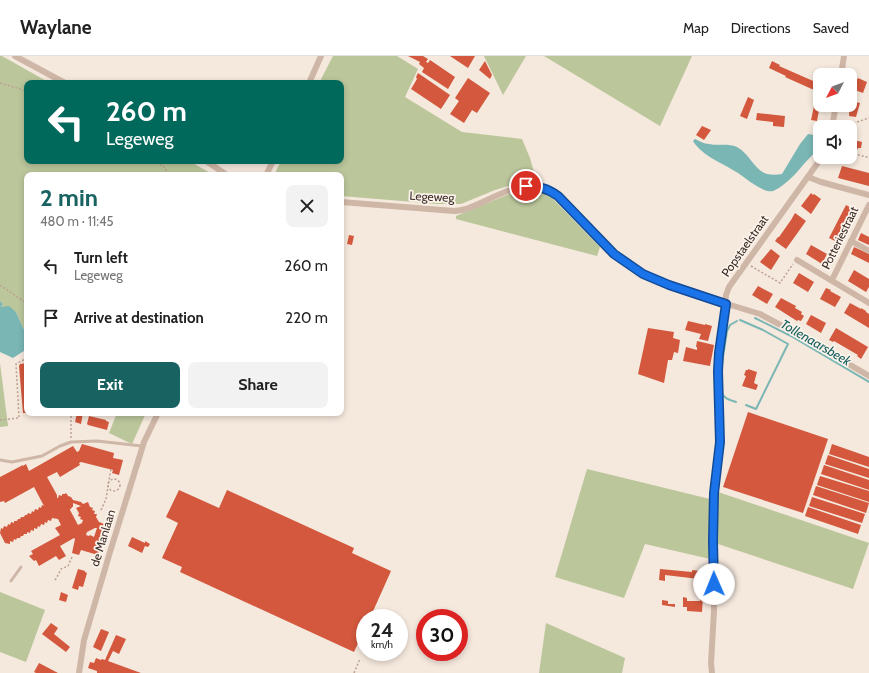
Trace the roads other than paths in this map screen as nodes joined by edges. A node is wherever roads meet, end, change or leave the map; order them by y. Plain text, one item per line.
1 (15, 56) edge
2 (321, 56) edge
3 (844, 56) edge
4 (842, 68) edge
5 (59, 80) edge
6 (309, 80) edge
7 (210, 164) edge
8 (817, 164) edge
9 (222, 172) edge
10 (808, 177) junction
11 (869, 195) edge
12 (344, 202) edge
13 (869, 205) edge
14 (851, 242) junction
15 (869, 251) edge
16 (797, 260) road end
17 (832, 280) junction
18 (869, 303) edge
19 (726, 304) junction
20 (869, 376) edge
21 (157, 416) edge
22 (142, 446) junction
23 (0, 460) edge
24 (21, 567) dead end
25 (11, 582) dead end
26 (79, 673) edge
27 (712, 673) edge

1 - 5 street
2 - 6 street
3 - 4 street
7 - 9 street
8 - 10 street, Popstaelstraat
10 - 11 street
10 - 19 street, Popstaelstraat
12 - 19 street, Legeweg
13 - 14 street, Potteriestraat
14 - 15 street
14 - 17 street, Potteriestraat
16 - 17 street, Potteriestraat
17 - 18 street, Potteriestraat
19 - 20 street, Legeweg
19 - 27 street, Popstaelstraat
21 - 22 street, de Manlaan
22 - 23 lane
22 - 26 street, de Manlaan
24 - 25 lane

